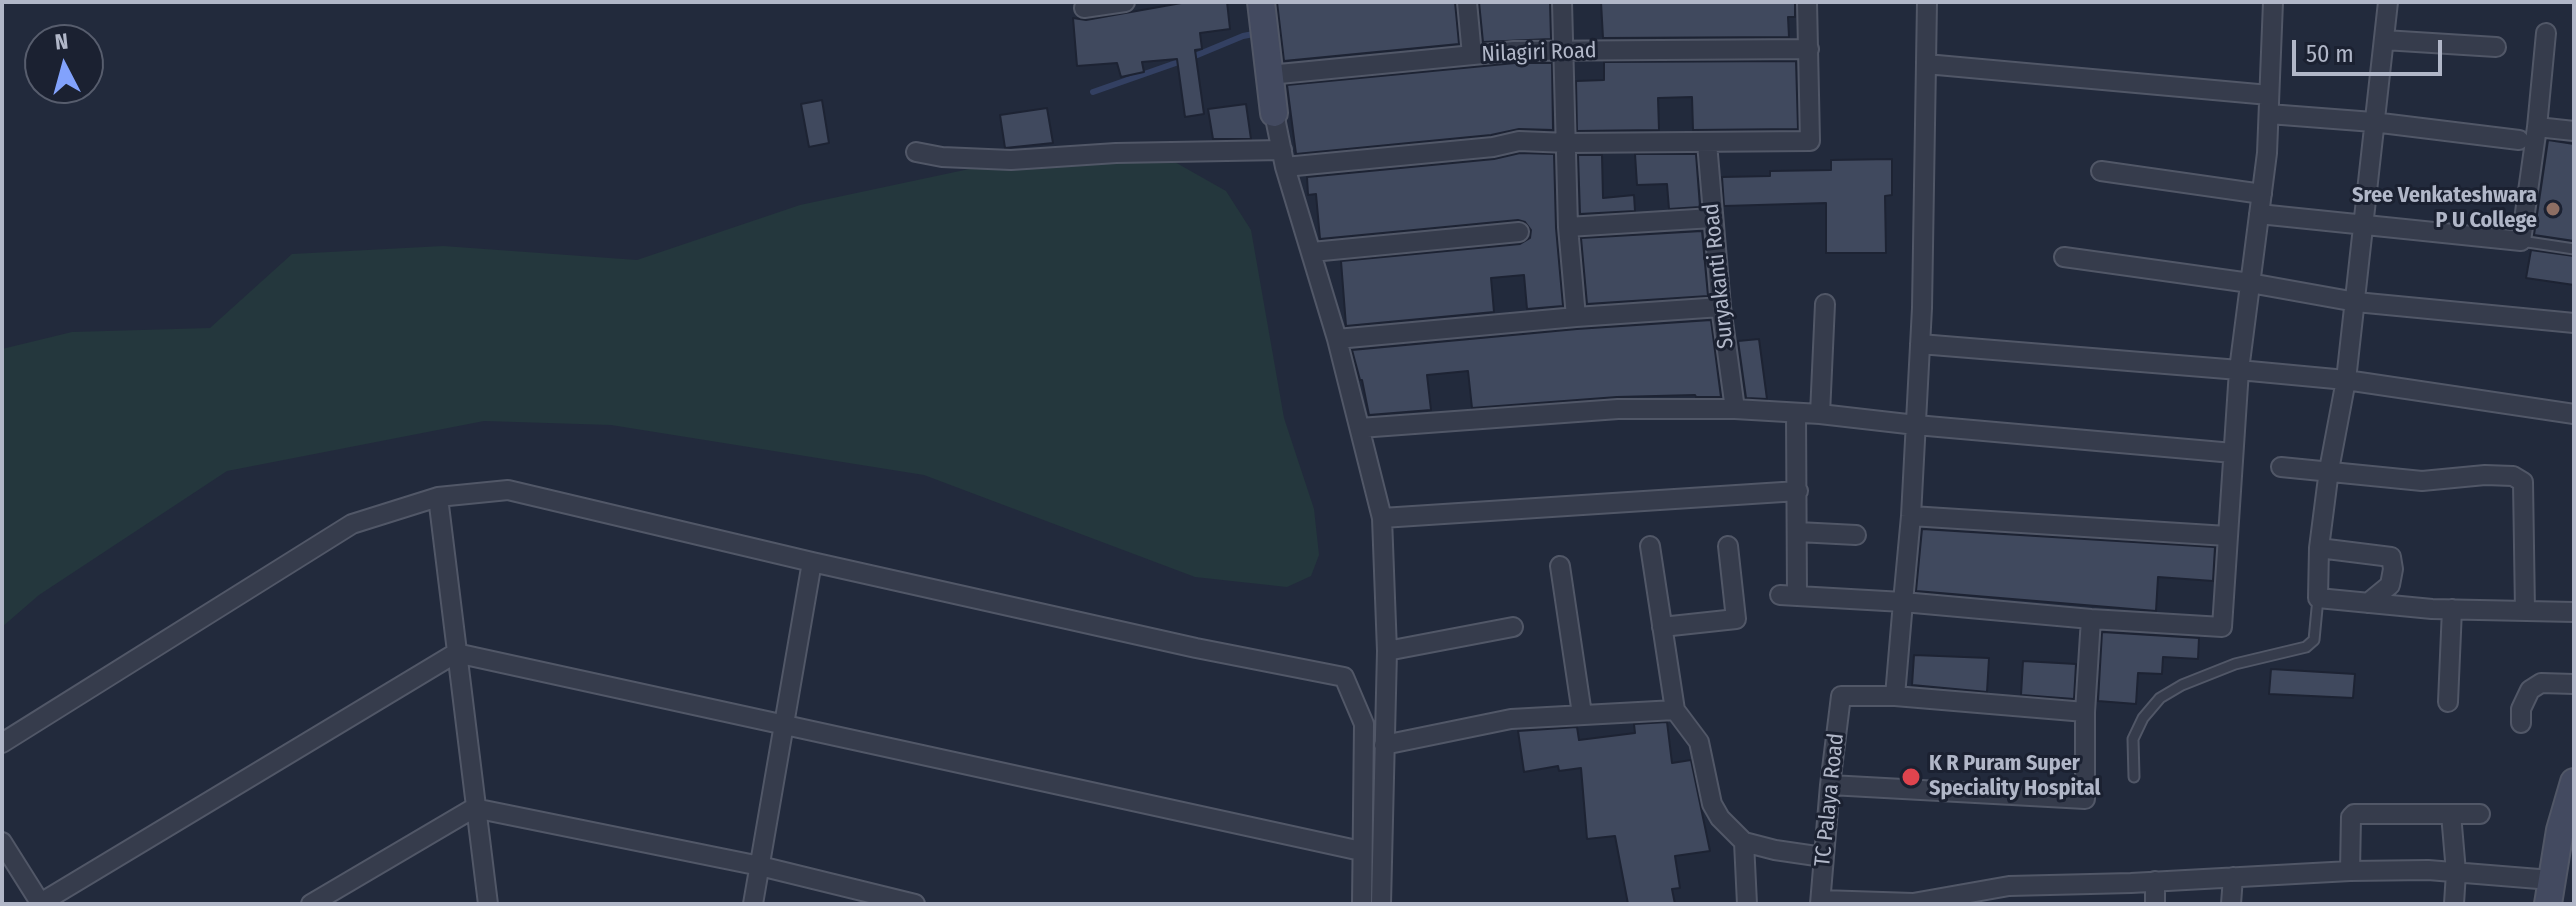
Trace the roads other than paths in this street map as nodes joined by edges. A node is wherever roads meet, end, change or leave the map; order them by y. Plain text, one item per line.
1 (1125, 2) edge
2 (1261, 2) edge
3 (1467, 2) edge
4 (1562, 2) edge
5 (1807, 2) edge
6 (1927, 2) edge
7 (2273, 2) edge
8 (2388, 2) edge
9 (1084, 8) dead end
10 (2546, 33) dead end
11 (2384, 40) junction
12 (2496, 47) dead end
13 (1809, 49) junction
14 (1564, 51) junction
15 (1472, 55) junction
16 (1926, 64) junction
17 (1269, 75) junction
18 (2269, 95) junction
19 (1274, 113) joint
20 (2269, 114) junction
21 (2373, 122) junction
22 (2537, 127) junction
23 (2574, 131) edge
24 (2519, 140) dead end
25 (1568, 143) junction
26 (1707, 143) junction
27 (916, 152) dead end
28 (1283, 158) junction
29 (2101, 171) dead end
30 (2262, 194) junction
31 (2259, 214) junction
32 (1712, 218) junction
33 (2363, 223) junction
34 (1568, 227) junction
35 (1519, 232) dead end
36 (2521, 241) junction
37 (2574, 249) edge
38 (1312, 252) junction
39 (2064, 257) dead end
40 (2250, 283) junction
41 (2356, 302) junction
42 (1825, 304) dead end
43 (1721, 307) junction
44 (1576, 317) junction
45 (2574, 323) edge
46 (1337, 339) junction
47 (1920, 344) junction
48 (2239, 370) junction
49 (2346, 380) junction
50 (1735, 409) junction
51 (1796, 413) junction
52 (1820, 414) junction
53 (2574, 414) edge
54 (1916, 425) junction
55 (1360, 428) junction
56 (2233, 453) junction
57 (2281, 467) dead end
58 (2329, 470) junction
59 (1798, 491) junction
60 (438, 497) junction
61 (1911, 516) junction
62 (1382, 518) junction
63 (1798, 532) junction
64 (1856, 535) dead end
65 (2227, 536) junction
66 (1650, 546) dead end
67 (1728, 546) dead end
68 (2319, 548) junction
69 (812, 562) junction
70 (1560, 566) dead end
71 (2318, 598) junction
72 (1903, 602) junction
73 (2368, 603) junction
74 (2452, 609) junction
75 (2525, 611) junction
76 (2574, 612) edge
77 (2091, 619) junction
78 (1513, 627) dead end
79 (1662, 627) junction
80 (1387, 651) junction
81 (456, 653) junction
82 (2574, 684) edge
83 (1895, 696) junction
84 (2448, 702) dead end
85 (1675, 710) junction
86 (2085, 712) junction
87 (1582, 714) junction
88 (784, 723) junction
89 (2521, 723) dead end
90 (2, 743) edge
91 (1384, 745) junction
92 (2134, 777) dead end
93 (2574, 782) edge
94 (1830, 785) junction
95 (474, 808) junction
96 (2451, 814) junction
97 (2480, 814) dead end
98 (2567, 832) edge
99 (2, 842) edge
100 (1744, 842) junction
101 (1361, 851) junction
102 (1823, 857) junction
103 (760, 866) junction
104 (2350, 871) junction
105 (2456, 872) junction
106 (2233, 877) junction
107 (2155, 881) junction
108 (2549, 892) edge
109 (1820, 902) edge
110 (40, 903) edge
111 (311, 904) edge
112 (488, 904) edge
113 (753, 904) edge
114 (915, 904) edge
115 (1362, 904) edge
116 (1381, 904) edge
117 (1747, 904) edge
118 (1914, 904) edge
119 (2155, 904) edge
120 (2231, 904) edge
121 (2454, 904) edge

1 - 9 street
2 - 17 street
3 - 15 street
4 - 14 street
5 - 13 street
6 - 16 street
7 - 18 street
8 - 11 street
10 - 22 street
11 - 12 street
11 - 21 street
13 - 14 street, Nilagiri Road
13 - 26 street
14 - 15 street, Nilagiri Road
14 - 25 street
15 - 17 street, Nilagiri Road
16 - 18 street
16 - 47 street
17 - 19 street
18 - 20 street
19 - 28 street
20 - 21 street
20 - 30 street
21 - 24 street
21 - 33 street
22 - 23 street
22 - 36 street
25 - 26 street
25 - 28 street
25 - 34 street
26 - 32 street, Suryakanti Road
27 - 28 street
28 - 38 street
29 - 30 street
30 - 31 street
31 - 33 street
31 - 40 street
32 - 34 street
32 - 43 street, Suryakanti Road
33 - 36 street
33 - 41 street
34 - 44 street
35 - 38 street
36 - 37 lane
38 - 46 street
39 - 40 street
40 - 41 street
40 - 48 street
41 - 45 street
41 - 49 street
42 - 52 street
43 - 44 street
43 - 50 street, Suryakanti Road
44 - 46 street
46 - 55 street
47 - 48 street
47 - 54 street
48 - 49 street
48 - 56 street
49 - 53 street
49 - 58 street
50 - 51 street
50 - 55 street
51 - 52 street
51 - 59 street
52 - 54 street
54 - 56 street
54 - 61 street
55 - 62 street
56 - 65 street
57 - 58 street
58 - 68 street
58 - 75 street
59 - 62 street
59 - 63 street
60 - 69 street
60 - 81 street
60 - 90 street
61 - 65 street
61 - 72 street
62 - 80 street
63 - 64 street
63 - 72 street
65 - 77 street
66 - 79 street
67 - 79 street
68 - 71 street
68 - 73 street
69 - 88 street
69 - 101 street
70 - 87 street
71 - 73 street
71 - 92 lane
72 - 77 street
72 - 83 street
73 - 74 street
74 - 75 street
74 - 84 street
75 - 76 street
77 - 86 street
78 - 80 street
79 - 85 street
80 - 91 street
81 - 88 street
81 - 95 street
81 - 110 street
82 - 89 street
83 - 86 street
83 - 94 street, TC Palaya Road
85 - 87 street
85 - 100 street
86 - 94 street
87 - 91 street
88 - 101 street
88 - 103 street
91 - 116 street
93 - 98 street
94 - 102 street, TC Palaya Road
95 - 103 street
95 - 111 street
95 - 112 street
96 - 97 street
96 - 104 street
96 - 105 street
98 - 108 street
99 - 110 street
100 - 102 street
100 - 117 street
101 - 115 street
102 - 109 street, TC Palaya Road
103 - 113 street
103 - 114 street
104 - 105 street
104 - 106 street
105 - 108 street
105 - 121 street
106 - 107 street
106 - 120 street
107 - 118 street
107 - 119 street
109 - 118 street

